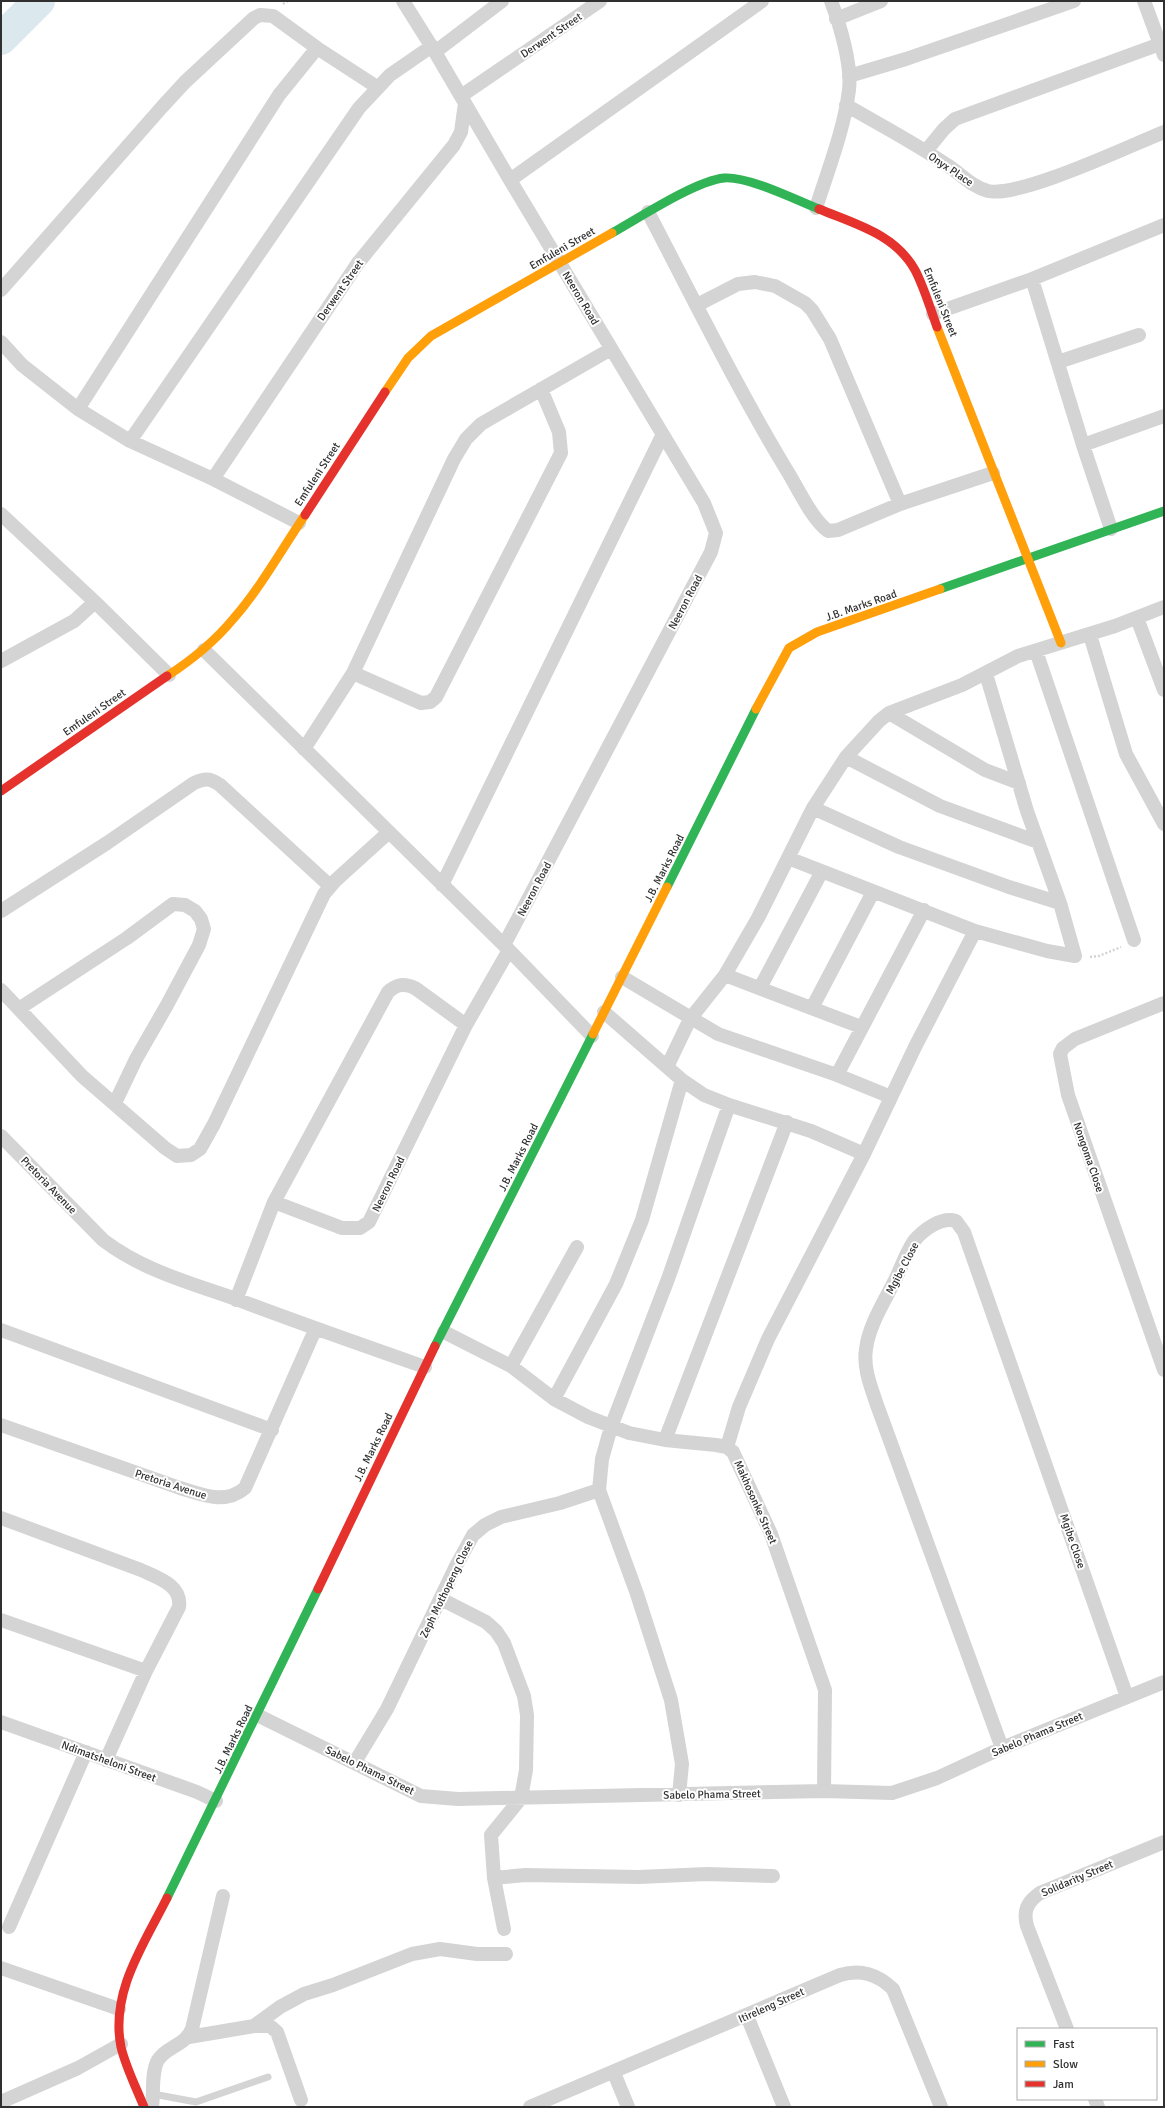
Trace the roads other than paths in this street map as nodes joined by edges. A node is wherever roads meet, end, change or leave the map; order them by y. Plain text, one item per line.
1 (403, 1) edge
2 (502, 1) edge
3 (600, 1) edge
4 (762, 1) edge
5 (831, 1) edge
6 (881, 1) edge
7 (1074, 1) edge
8 (1144, 1) edge
9 (836, 19) junction
10 (317, 48) junction
11 (434, 49) junction
12 (1162, 49) edge
13 (849, 76) junction
14 (377, 87) junction
15 (463, 100) junction
16 (846, 105) junction
17 (1164, 132) edge
18 (926, 151) junction
19 (510, 180) junction
20 (816, 208) junction
21 (648, 212) junction
22 (1164, 225) edge
23 (561, 263) junction
24 (1032, 279) junction
25 (1, 290) edge
26 (697, 305) junction
27 (934, 314) junction
28 (1139, 335) dead end
29 (1, 342) edge
30 (612, 349) junction
31 (1058, 362) junction
32 (542, 389) junction
33 (78, 409) junction
34 (1164, 416) edge
35 (662, 436) junction
36 (130, 441) junction
37 (1084, 445) junction
38 (993, 473) junction
39 (213, 479) junction
40 (900, 504) junction
41 (1164, 511) edge
42 (1, 514) edge
43 (299, 523) junction
44 (1111, 529) junction
45 (1028, 559) junction
46 (95, 602) junction
47 (1164, 607) edge
48 (1137, 618) junction
49 (1090, 635) junction
50 (1061, 643) junction
51 (204, 650) junction
52 (1036, 651) junction
53 (1, 661) edge
54 (353, 673) junction
55 (986, 674) junction
56 (170, 675) junction
57 (1164, 690) edge
58 (889, 714) junction
59 (304, 749) junction
60 (846, 756) junction
61 (1019, 783) junction
62 (1, 791) edge
63 (813, 808) junction
64 (1164, 824) edge
65 (389, 832) junction
66 (1038, 842) junction
67 (788, 858) junction
68 (821, 873) junction
69 (442, 885) junction
70 (330, 886) junction
71 (873, 892) junction
72 (1060, 903) junction
73 (924, 910) junction
74 (1, 911) edge
75 (975, 931) junction
76 (1134, 940) road end
77 (506, 948) junction
78 (725, 975) junction
79 (622, 977) junction
80 (760, 988) junction
81 (1, 990) edge
82 (1164, 1003) edge
83 (20, 1008) junction
84 (812, 1008) junction
85 (604, 1012) junction
86 (690, 1019) junction
87 (466, 1025) junction
88 (861, 1027) junction
89 (592, 1036) junction
90 (667, 1067) junction
91 (837, 1075) junction
92 (682, 1080) junction
93 (891, 1097) junction
94 (115, 1103) junction
95 (729, 1105) junction
96 (786, 1122) junction
97 (3, 1141) edge
98 (864, 1154) junction
99 (274, 1202) junction
100 (577, 1247) dead end
101 (236, 1300) junction
102 (1, 1330) edge
103 (315, 1330) junction
104 (444, 1332) junction
105 (511, 1366) junction
106 (426, 1367) junction
107 (1164, 1370) edge
108 (554, 1399) junction
109 (1, 1425) edge
110 (611, 1427) junction
111 (272, 1430) junction
112 (665, 1440) junction
113 (727, 1447) junction
114 (599, 1490) junction
115 (1, 1518) edge
116 (441, 1599) junction
117 (1, 1620) edge
118 (146, 1671) junction
119 (1164, 1682) edge
120 (1127, 1697) junction
121 (258, 1715) junction
122 (1, 1722) edge
123 (1002, 1748) junction
124 (86, 1752) junction
125 (106, 1760) junction
126 (355, 1762) junction
127 (824, 1791) junction
128 (679, 1795) junction
129 (521, 1798) junction
130 (216, 1801) junction
131 (1164, 1842) edge
132 (774, 1876) dead end
133 (494, 1878) junction
134 (223, 1896) dead end
135 (9, 1927) dead end
136 (504, 1929) dead end
137 (506, 1954) dead end
138 (1, 1968) edge
139 (119, 2009) junction
140 (747, 2016) junction
141 (254, 2026) junction
142 (1067, 2028) edge
143 (189, 2037) junction
144 (121, 2044) junction
145 (614, 2073) junction
146 (268, 2077) dead end
147 (301, 2100) dead end
148 (153, 2101) edge
149 (1, 2102) edge
150 (144, 2107) edge
151 (530, 2107) edge
152 (628, 2107) edge
153 (784, 2107) edge
154 (941, 2107) edge

1 - 11 street, Neeron Road
2 - 11 street
3 - 15 street, Derwent Street
4 - 19 street
5 - 9 street
6 - 9 street
7 - 13 street
8 - 12 street
9 - 13 street
10 - 14 street
10 - 25 street
10 - 33 street
11 - 14 street
11 - 15 street, Neeron Road
12 - 18 street
13 - 16 street
14 - 36 street
15 - 19 street, Neeron Road
15 - 39 street, Derwent Street
16 - 18 street, Onyx Place
16 - 20 street
17 - 18 street, Onyx Place
19 - 23 street, Neeron Road
20 - 21 street, Emfuleni Street
20 - 27 street, Emfuleni Street
21 - 23 street, Emfuleni Street
21 - 26 street
22 - 24 street
23 - 30 street, Neeron Road
23 - 43 street, Emfuleni Street
24 - 27 street
24 - 31 street
26 - 40 street
26 - 40 street
27 - 38 street, Emfuleni Street
28 - 31 street
29 - 33 street
30 - 32 street
30 - 35 street, Neeron Road
31 - 37 street
32 - 54 street
32 - 54 street
33 - 36 street
34 - 37 street
35 - 69 street
35 - 77 street, Neeron Road
36 - 39 street
37 - 44 street
38 - 40 street
38 - 45 street, Emfuleni Street
39 - 43 street
41 - 44 street, J.B. Marks Road
42 - 46 street
43 - 51 street, Emfuleni Street
44 - 45 street, J.B. Marks Road
45 - 50 street, Emfuleni Street
45 - 79 street, J.B. Marks Road
46 - 53 street
46 - 56 street
47 - 48 street
48 - 49 street
48 - 57 street
49 - 50 street
49 - 64 street
50 - 52 street
51 - 56 street, Emfuleni Street
51 - 59 street
52 - 55 street
52 - 76 street
54 - 59 street
55 - 58 street
55 - 61 street
56 - 62 street, Emfuleni Street
58 - 60 street
58 - 61 street
59 - 65 street
60 - 63 street
60 - 66 street
61 - 66 street
63 - 67 street
63 - 72 street
65 - 69 street
65 - 70 street
66 - 72 street
67 - 68 street
67 - 78 street
68 - 71 street
68 - 80 street
69 - 77 street
70 - 74 street
70 - 94 street
71 - 73 street
71 - 84 street
72 - 75 street
73 - 75 street
73 - 88 street
75 - 93 street
77 - 87 street, Neeron Road
77 - 89 street
78 - 80 street
78 - 86 street
79 - 85 street, J.B. Marks Road
79 - 86 street
80 - 84 street
81 - 83 street
82 - 107 street, Nongoma Close
83 - 94 street
83 - 94 street
84 - 88 street
85 - 89 street, J.B. Marks Road
85 - 90 street
86 - 90 street
86 - 91 street
87 - 99 street, Neeron Road
87 - 99 street
88 - 91 street
89 - 104 street, J.B. Marks Road
90 - 92 street
91 - 93 street
92 - 95 street
92 - 108 street
93 - 98 street
95 - 96 street
95 - 110 street
96 - 98 street
96 - 112 street
97 - 101 street, Pretoria Avenue
98 - 113 street
99 - 101 street
100 - 105 street
101 - 103 street, Pretoria Avenue
102 - 111 street
103 - 106 street, Pretoria Avenue
103 - 111 street, Pretoria Avenue
104 - 105 street
104 - 106 street, J.B. Marks Road
105 - 108 street
106 - 121 street, J.B. Marks Road
108 - 110 street
109 - 111 street, Pretoria Avenue
110 - 112 street
110 - 114 street
112 - 113 street
113 - 127 street, Makhosonke Street
114 - 116 street, Zeph Mothopeng Close
114 - 128 street
115 - 118 street
116 - 126 street, Zeph Mothopeng Close
116 - 129 street
117 - 118 street
118 - 125 street
119 - 120 street, Sabelo Phama Street
120 - 123 street, Sabelo Phama Street
120 - 123 street, Mgibe Close
121 - 126 street, Sabelo Phama Street
121 - 130 street, J.B. Marks Road
122 - 124 street, Ndimatsheloni Street
123 - 127 street, Sabelo Phama Street
124 - 125 street, Ndimatsheloni Street
124 - 135 street
125 - 130 street, Ndimatsheloni Street
126 - 129 street, Sabelo Phama Street
127 - 128 street, Sabelo Phama Street
128 - 129 street, Sabelo Phama Street
129 - 133 street
130 - 139 street, J.B. Marks Road
131 - 142 street, Solidarity Street
132 - 133 street
133 - 136 street
134 - 143 street
137 - 141 street
138 - 139 street
139 - 144 street, J.B. Marks Road
140 - 145 street, Itireleng Street
140 - 153 street
140 - 154 street, Itireleng Street
141 - 143 street
141 - 147 street
143 - 148 street
144 - 149 street
144 - 150 street, J.B. Marks Road
145 - 151 street, Itireleng Street
145 - 152 street
146 - 148 lane

